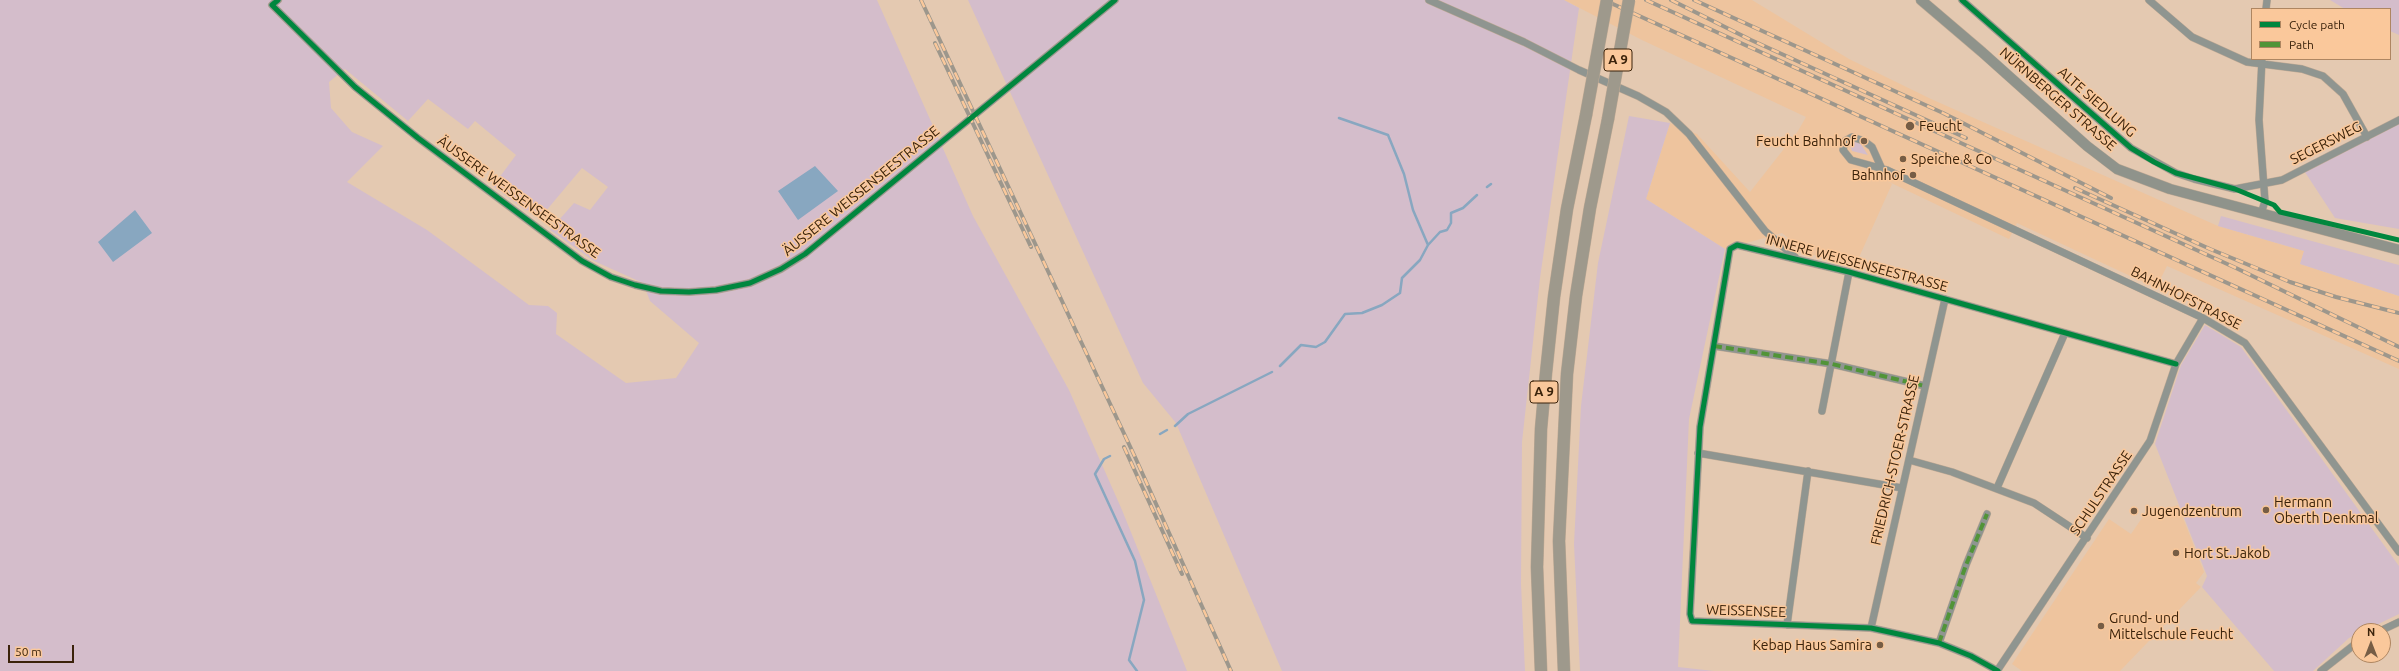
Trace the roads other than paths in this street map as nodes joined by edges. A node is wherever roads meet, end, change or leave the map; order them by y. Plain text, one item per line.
1 (278, 0) edge
2 (1115, 0) edge
3 (1429, 0) edge
4 (1607, 0) edge
5 (1629, 0) edge
6 (1921, 0) edge
7 (1962, 0) edge
8 (2149, 0) edge
9 (2262, 62) edge
10 (2399, 120) edge
11 (2367, 136) junction
12 (1881, 167) junction
13 (2264, 184) junction
14 (2261, 214) junction
15 (2399, 250) edge
16 (1797, 258) junction
17 (1849, 272) junction
18 (1945, 299) junction
19 (2203, 318) junction
20 (2065, 333) junction
21 (1714, 346) junction
22 (1832, 364) junction
23 (2176, 364) junction
24 (1924, 386) junction
25 (1822, 411) dead end
26 (1698, 453) junction
27 (1909, 460) junction
28 (1808, 471) junction
29 (1902, 488) junction
30 (1997, 488) junction
31 (1988, 514) dead end
32 (2087, 538) junction
33 (2399, 552) edge
34 (1788, 625) junction
35 (1871, 628) junction
36 (1939, 643) junction
37 (2351, 647) edge
38 (1542, 671) edge
39 (1564, 671) edge
40 (1998, 671) edge
41 (2321, 671) edge

1 - 2 street, ÄUSSERE WEISSENSEESTRASSE
3 - 16 street
4 - 38 highway, A 9, bridge
5 - 39 highway, A 9, bridge
6 - 14 main road, NÜRNBERGER STRASSE
7 - 13 street, ALTE SIEDLUNG
8 - 9 street
9 - 11 street
9 - 13 street
10 - 11 street, SEGERSWEG
11 - 13 street, SEGERSWEG
12 - 12 street, BAHNHOFSTRASSE
12 - 19 street, BAHNHOFSTRASSE
13 - 14 street
14 - 15 main road, NÜRNBERGER STRASSE
16 - 17 street, INNERE WEISSENSEESTRASSE
16 - 21 street, INNERE WEISSENSEESTRASSE
17 - 18 street, INNERE WEISSENSEESTRASSE
17 - 22 street, INNERE WEISSENSEESTRASSE
18 - 20 street, INNERE WEISSENSEESTRASSE
18 - 24 street, FRIEDRICH-STOER-STRASSE
19 - 23 street, SCHULSTRASSE
19 - 33 street, BAHNHOFSTRASSE
20 - 23 street, INNERE WEISSENSEESTRASSE
20 - 30 street
21 - 22 street
21 - 26 street, INNERE WEISSENSEESTRASSE
22 - 24 street
22 - 25 street, INNERE WEISSENSEESTRASSE
23 - 32 street, SCHULSTRASSE
24 - 27 street, FRIEDRICH-STOER-STRASSE
26 - 28 street
26 - 34 street, WEISSENSEE
27 - 29 street, FRIEDRICH-STOER-STRASSE
27 - 30 street
28 - 29 street
28 - 34 street, WEISSENSEE
29 - 35 street, FRIEDRICH-STOER-STRASSE
30 - 32 street
31 - 36 street
32 - 40 street, SCHULSTRASSE
34 - 35 street, WEISSENSEE
35 - 36 street, WEISSENSEE
36 - 40 street, WEISSENSEE
37 - 41 street

